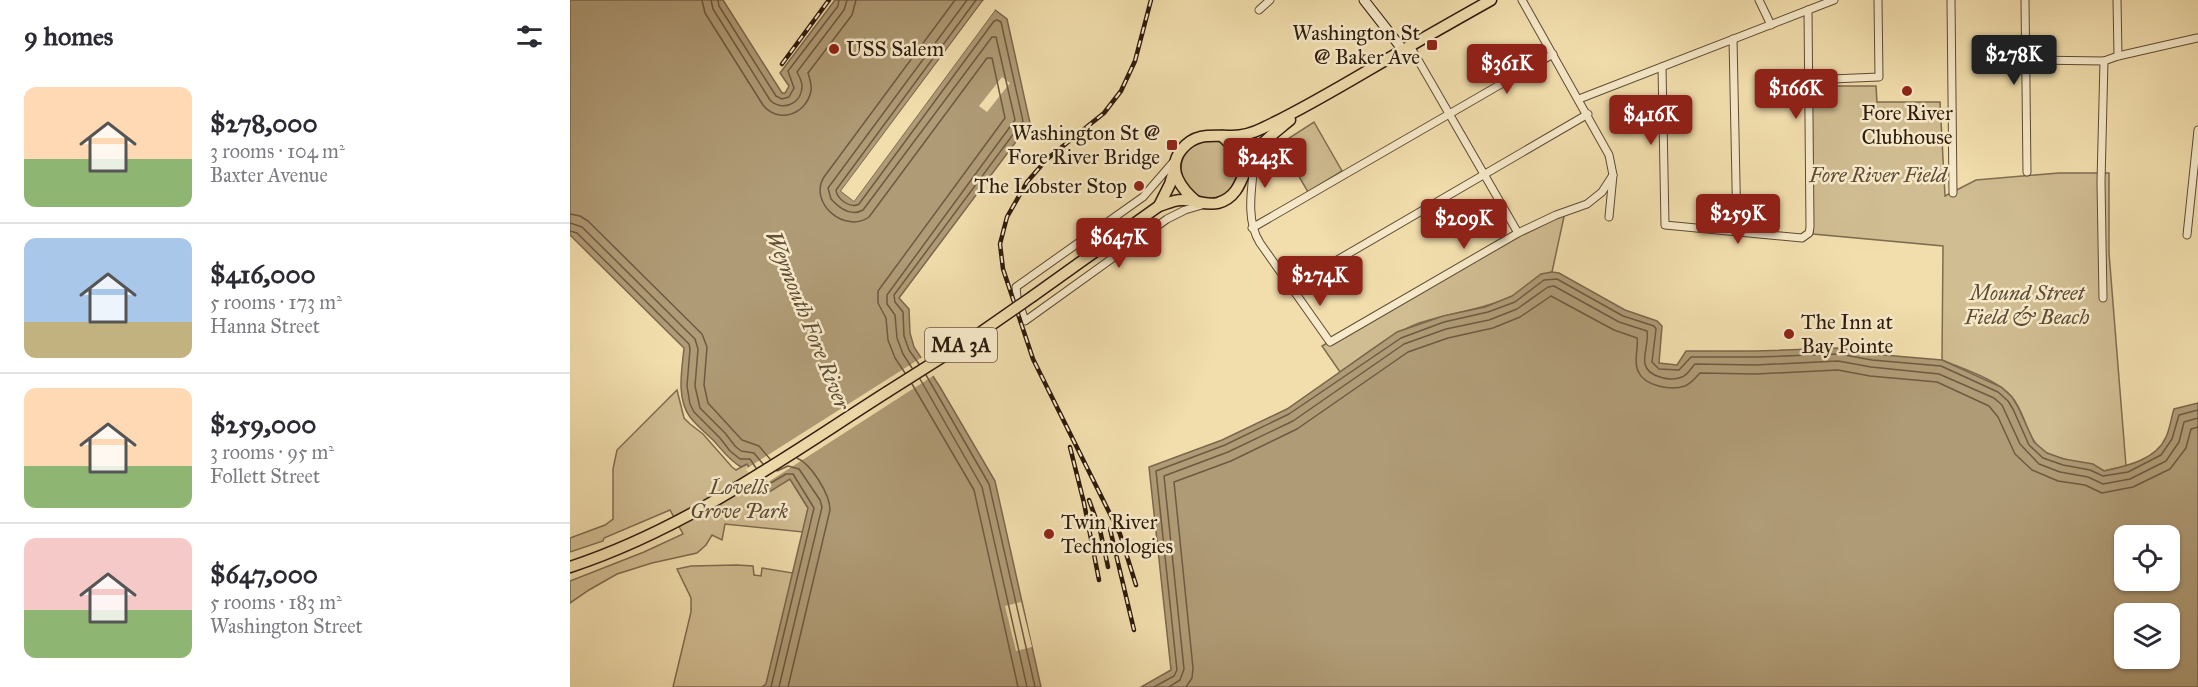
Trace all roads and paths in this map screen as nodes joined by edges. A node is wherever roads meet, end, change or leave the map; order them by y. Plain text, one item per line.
1 (1270, 0) edge
2 (1364, 0) edge
3 (1491, 0) edge
4 (1522, 0) edge
5 (1759, 0) edge
6 (1834, 0) edge
7 (1878, 0) edge
8 (1951, 0) edge
9 (2025, 0) edge
10 (2117, 0) edge
11 (1259, 10) dead end
12 (1808, 10) junction
13 (1771, 25) junction
14 (2197, 38) edge
15 (1733, 39) junction
16 (1406, 48) junction
17 (1553, 54) junction
18 (2118, 56) junction
19 (2026, 60) junction
20 (2104, 62) junction
21 (1662, 67) junction
22 (1808, 80) junction
23 (1579, 99) junction
24 (1311, 103) junction
25 (1449, 114) junction
26 (1588, 114) junction
27 (2198, 130) edge
28 (1221, 136) junction
29 (1255, 152) junction
30 (1176, 161) junction
31 (2027, 172) dead end
32 (1244, 174) junction
33 (1613, 175) junction
34 (1485, 176) junction
35 (1953, 193) dead end
36 (1203, 203) junction
37 (1159, 206) junction
38 (1609, 217) dead end
39 (1252, 228) junction
40 (1737, 232) junction
41 (1518, 233) junction
42 (2187, 235) dead end
43 (1291, 287) junction
44 (2103, 298) dead end
45 (570, 567) edge

1 - 11 street
2 - 16 main road
3 - 16 main road, MA 3A
4 - 17 street
5 - 13 street
6 - 12 street
7 - 22 street
8 - 35 street
9 - 19 street
10 - 18 street
12 - 13 street
12 - 22 street
13 - 15 street
14 - 18 street
15 - 21 street
15 - 40 street
16 - 24 main road, MA 3A
16 - 25 street
17 - 23 street
17 - 25 street
18 - 20 street
19 - 20 street
19 - 31 street
20 - 44 street
21 - 23 street
21 - 40 street
22 - 40 street
23 - 26 street
24 - 28 main road, MA 3A
24 - 29 main road, MA 3A
25 - 34 street
25 - 39 street
26 - 33 street
26 - 34 street
27 - 42 street
28 - 30 main road, MA 3A
28 - 32 main road
29 - 32 main road, MA 3A
29 - 39 street
30 - 36 main road
30 - 36 street
30 - 37 main road, MA 3A
32 - 36 main road, MA 3A
33 - 38 street
33 - 41 street
34 - 41 street
34 - 43 street
36 - 37 main road, MA 3A
37 - 45 main road, MA 3A, bridge
39 - 43 street
41 - 43 street

